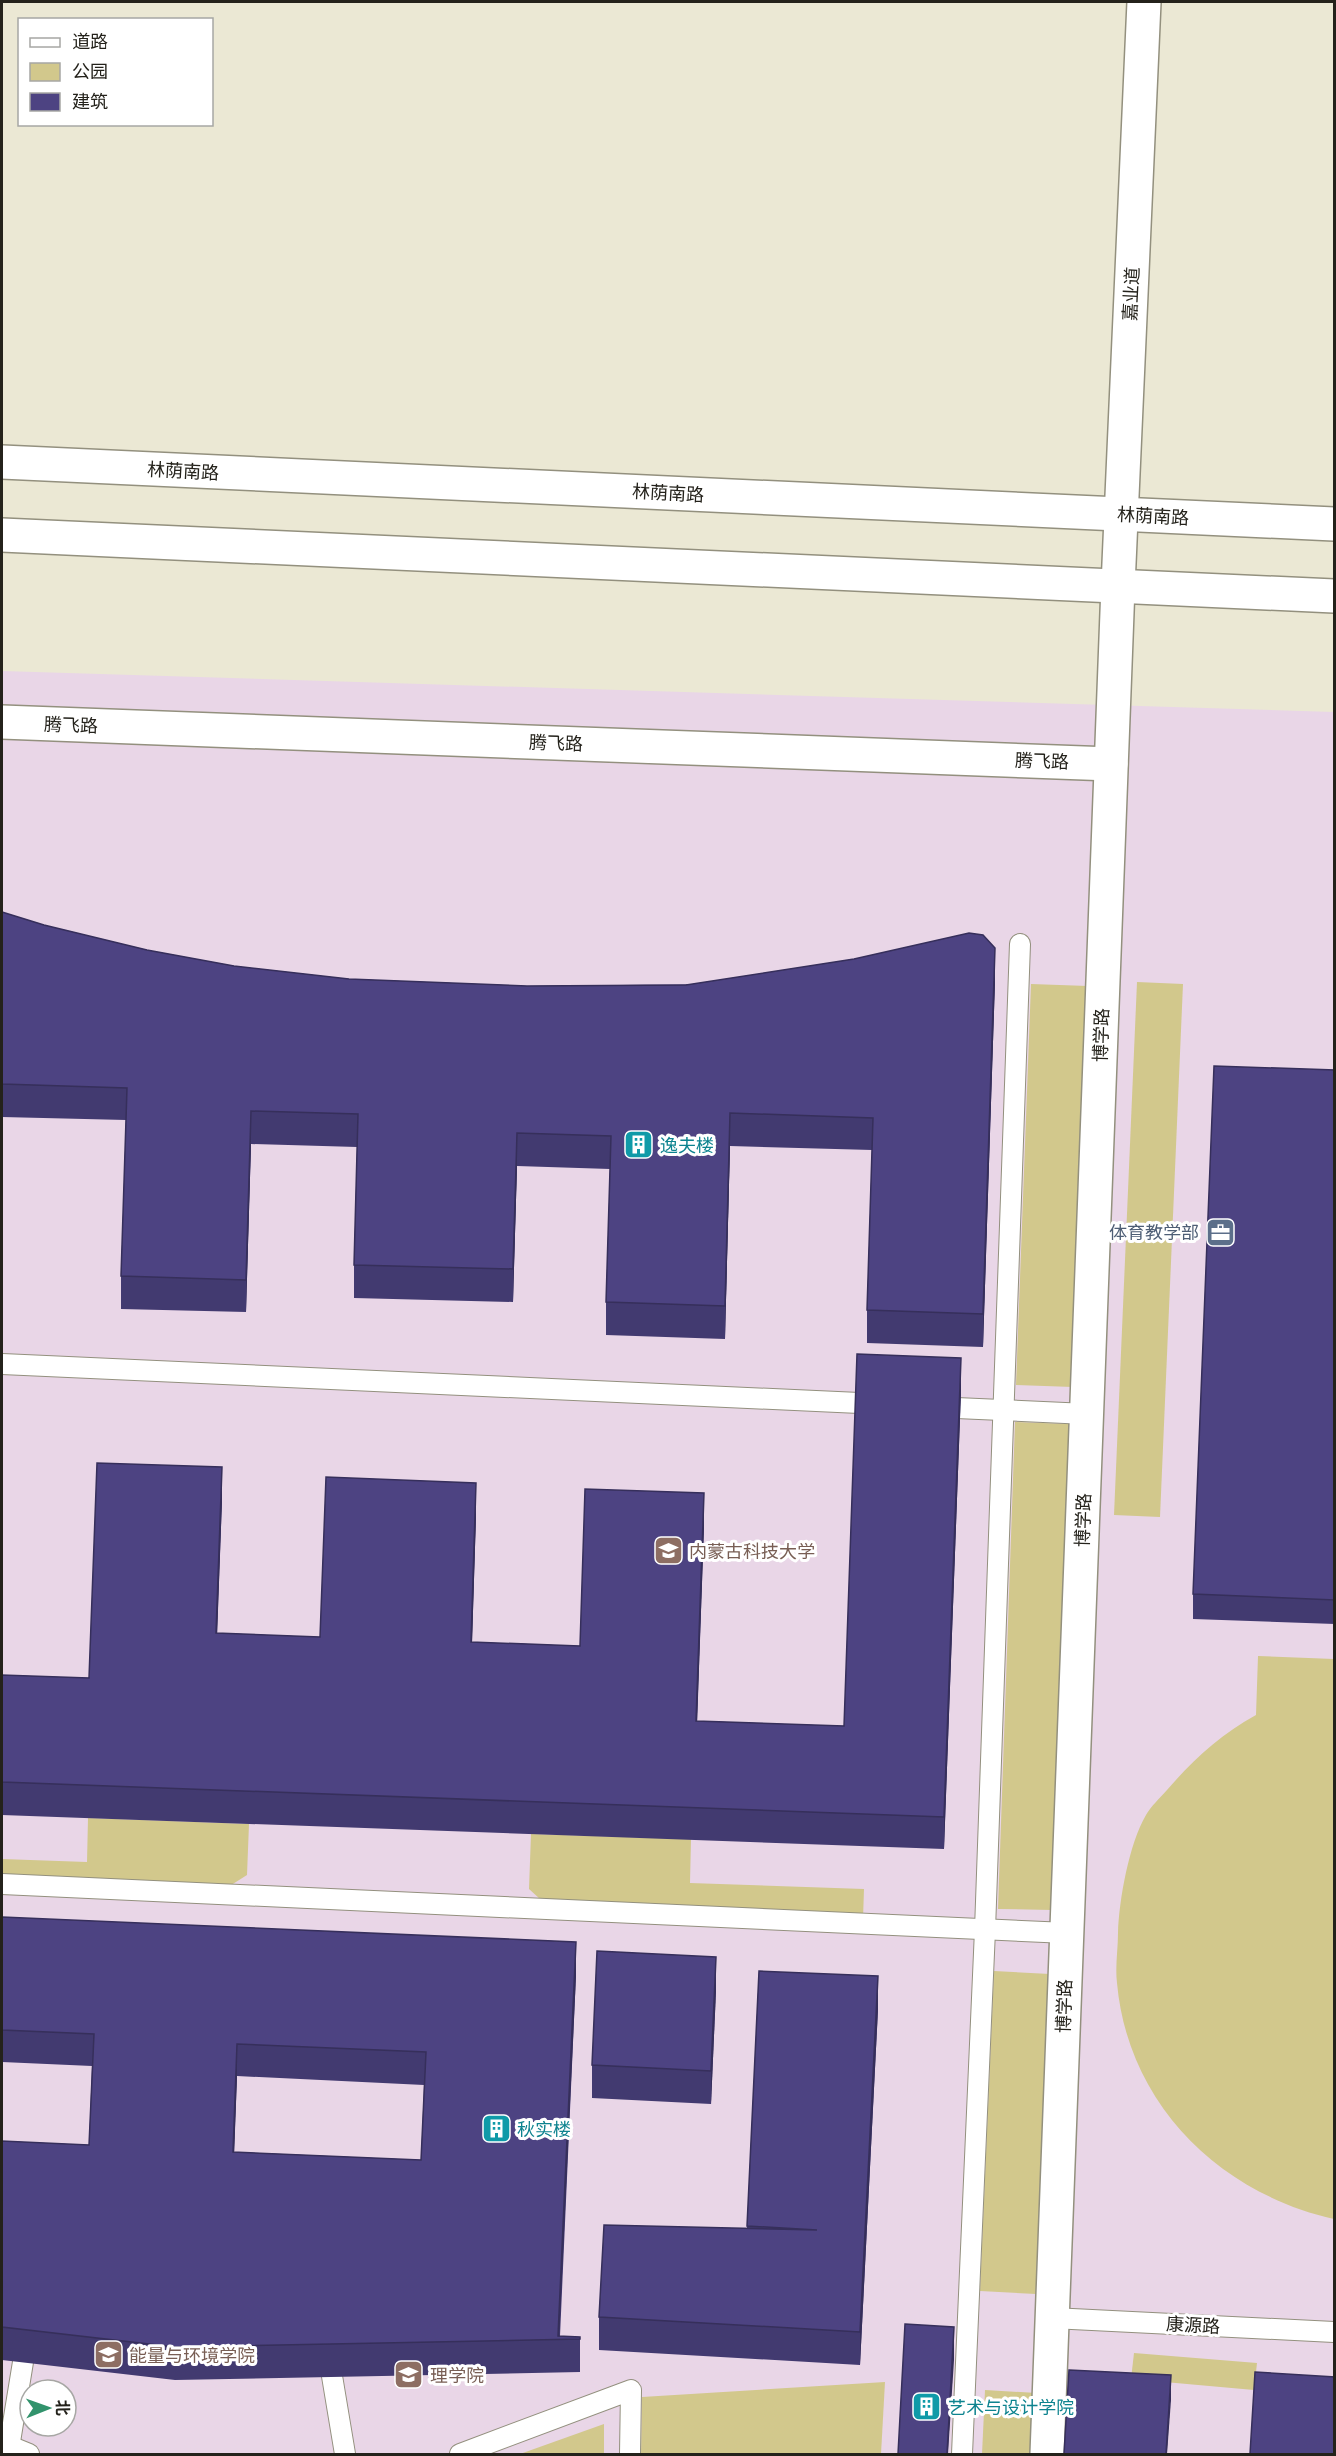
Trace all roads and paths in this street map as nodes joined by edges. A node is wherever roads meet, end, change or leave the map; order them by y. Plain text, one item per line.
1 (1144, 2) edge
2 (2, 462) edge
3 (1121, 514) junction
4 (1335, 524) edge
5 (2, 536) edge
6 (1118, 586) junction
7 (1335, 596) edge
8 (2, 722) edge
9 (1111, 764) junction
10 (1020, 944) dead end
11 (2, 1364) edge
12 (896, 1405) edge
13 (920, 1406) edge
14 (1087, 1414) junction
15 (2, 1884) edge
16 (985, 1930) junction
17 (1067, 1933) junction
18 (1052, 2318) junction
19 (1335, 2332) edge
20 (23, 2362) edge
21 (333, 2376) edge
22 (6, 2447) edge
23 (29, 2454) edge
24 (345, 2454) edge
25 (460, 2454) edge
26 (630, 2454) edge
27 (962, 2454) edge
28 (1047, 2454) edge

1 - 3 street, 嘉业道
2 - 3 street, 林荫南路
3 - 4 street, 林荫南路
3 - 6 street, 嘉业道
5 - 6 street
6 - 7 street
6 - 9 street, 博学路
8 - 9 street, 腾飞路
9 - 14 street, 博学路
10 - 16 lane
11 - 12 lane
13 - 14 lane
14 - 17 street, 博学路
15 - 16 lane
16 - 17 lane
16 - 27 lane
17 - 18 street, 博学路
18 - 19 lane, 康源路
18 - 28 street, 博学路
20 - 22 lane
21 - 24 lane
22 - 23 lane
25 - 26 lane

